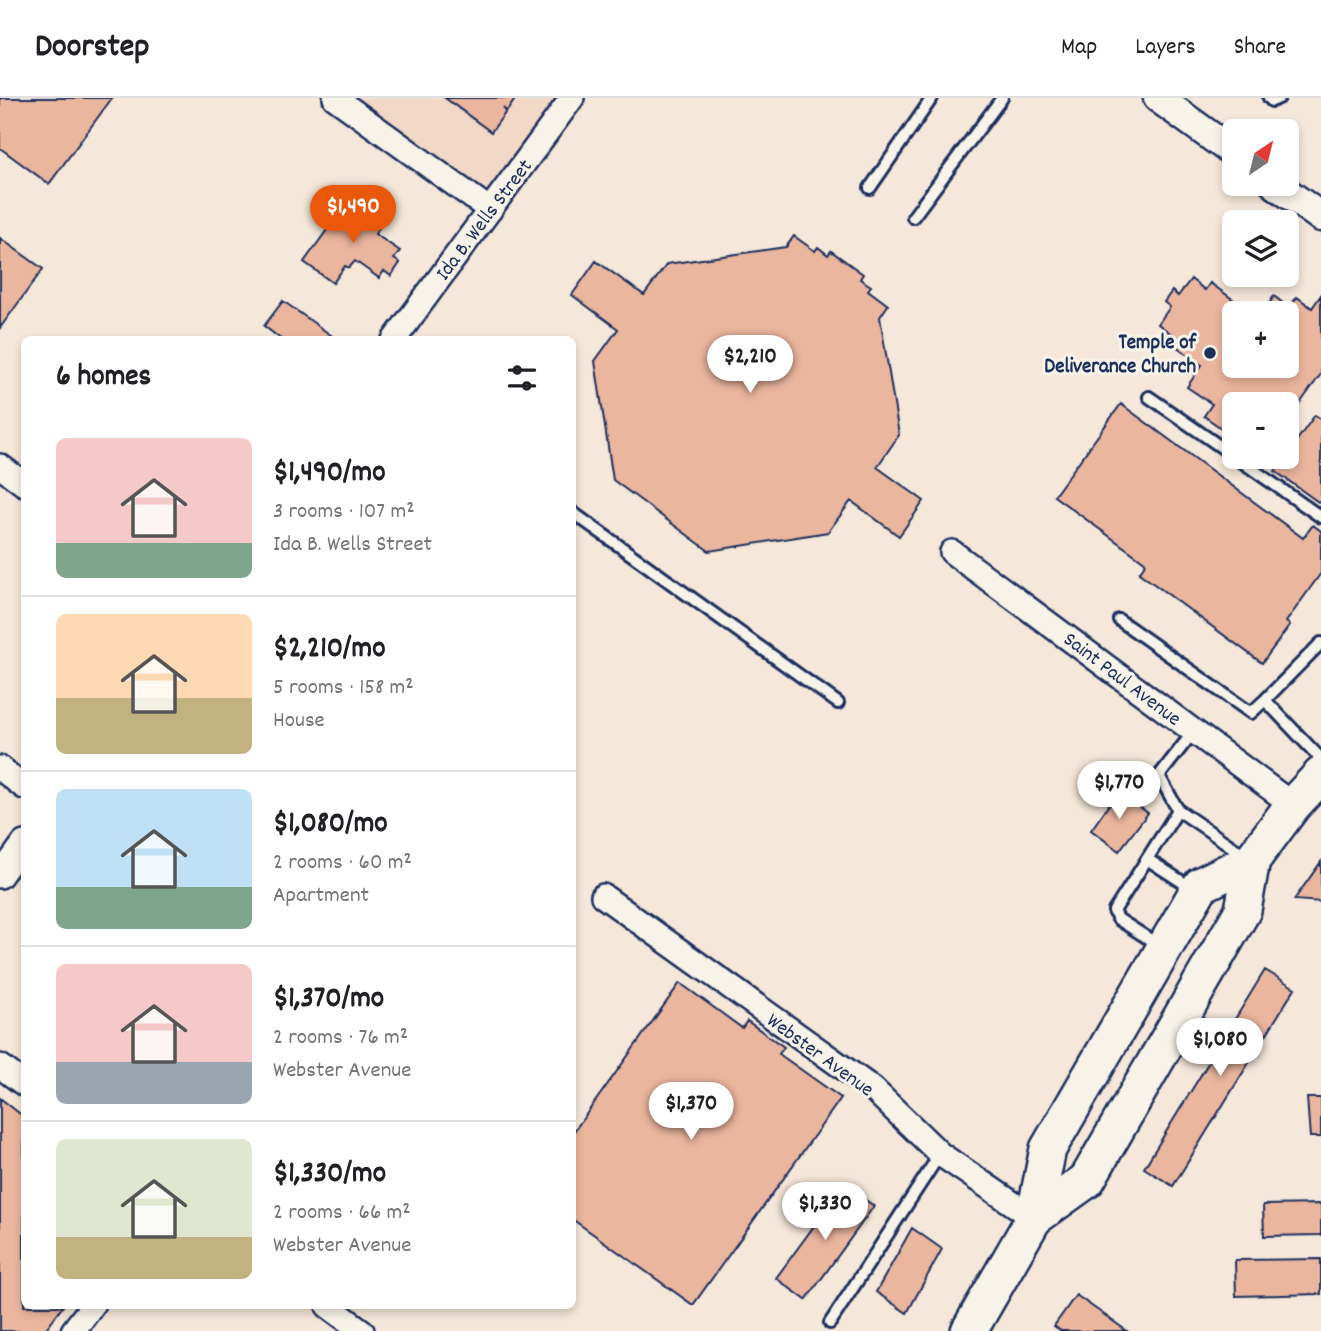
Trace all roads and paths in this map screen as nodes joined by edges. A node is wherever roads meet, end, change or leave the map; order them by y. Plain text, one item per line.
1 (335, 98) edge
2 (572, 98) edge
3 (932, 98) edge
4 (1002, 98) edge
5 (1158, 98) edge
6 (1269, 98) edge
7 (1279, 98) edge
8 (1222, 144) edge
9 (870, 188) dead end
10 (1292, 196) edge
11 (490, 210) junction
12 (913, 216) dead end
13 (1321, 217) edge
14 (397, 336) edge
15 (1150, 397) dead end
16 (1222, 447) edge
17 (0, 466) edge
18 (1253, 469) edge
19 (21, 482) edge
20 (576, 515) edge
21 (1321, 517) edge
22 (952, 552) dead end
23 (1119, 620) dead end
24 (1321, 643) edge
25 (1265, 700) junction
26 (838, 703) dead end
27 (1194, 731) junction
28 (1321, 759) edge
29 (0, 768) edge
30 (1321, 775) edge
31 (21, 785) edge
32 (1293, 805) junction
33 (1178, 810) junction
34 (21, 847) edge
35 (1147, 859) junction
36 (1252, 860) junction
37 (0, 876) edge
38 (1197, 892) junction
39 (603, 896) dead end
40 (1164, 949) junction
41 (0, 1066) edge
42 (21, 1082) edge
43 (940, 1154) junction
44 (1034, 1218) junction
45 (90, 1309) edge
46 (332, 1317) edge
47 (830, 1323) dead end
48 (73, 1331) edge
49 (362, 1331) edge
50 (969, 1331) edge

1 - 11 street
2 - 11 street, Ida B. Wells Street
3 - 9 lane
4 - 12 lane
5 - 8 street
6 - 7 lane
10 - 13 street
11 - 14 street, Ida B. Wells Street
15 - 16 lane
17 - 19 street
18 - 21 lane
20 - 26 lane
22 - 27 street, Saint Paul Avenue
23 - 25 lane
24 - 25 lane
25 - 28 lane
27 - 32 street, Saint Paul Avenue
27 - 33 lane
29 - 31 street
30 - 32 main road
32 - 36 main road
33 - 35 lane
33 - 36 lane
34 - 37 street
35 - 38 lane
35 - 40 lane
36 - 38 main road
36 - 44 main road
38 - 40 main road
39 - 43 street, Webster Avenue
40 - 44 main road
41 - 42 street
43 - 44 street, Webster Avenue
43 - 47 lane
44 - 50 main road
45 - 48 street
46 - 49 street

